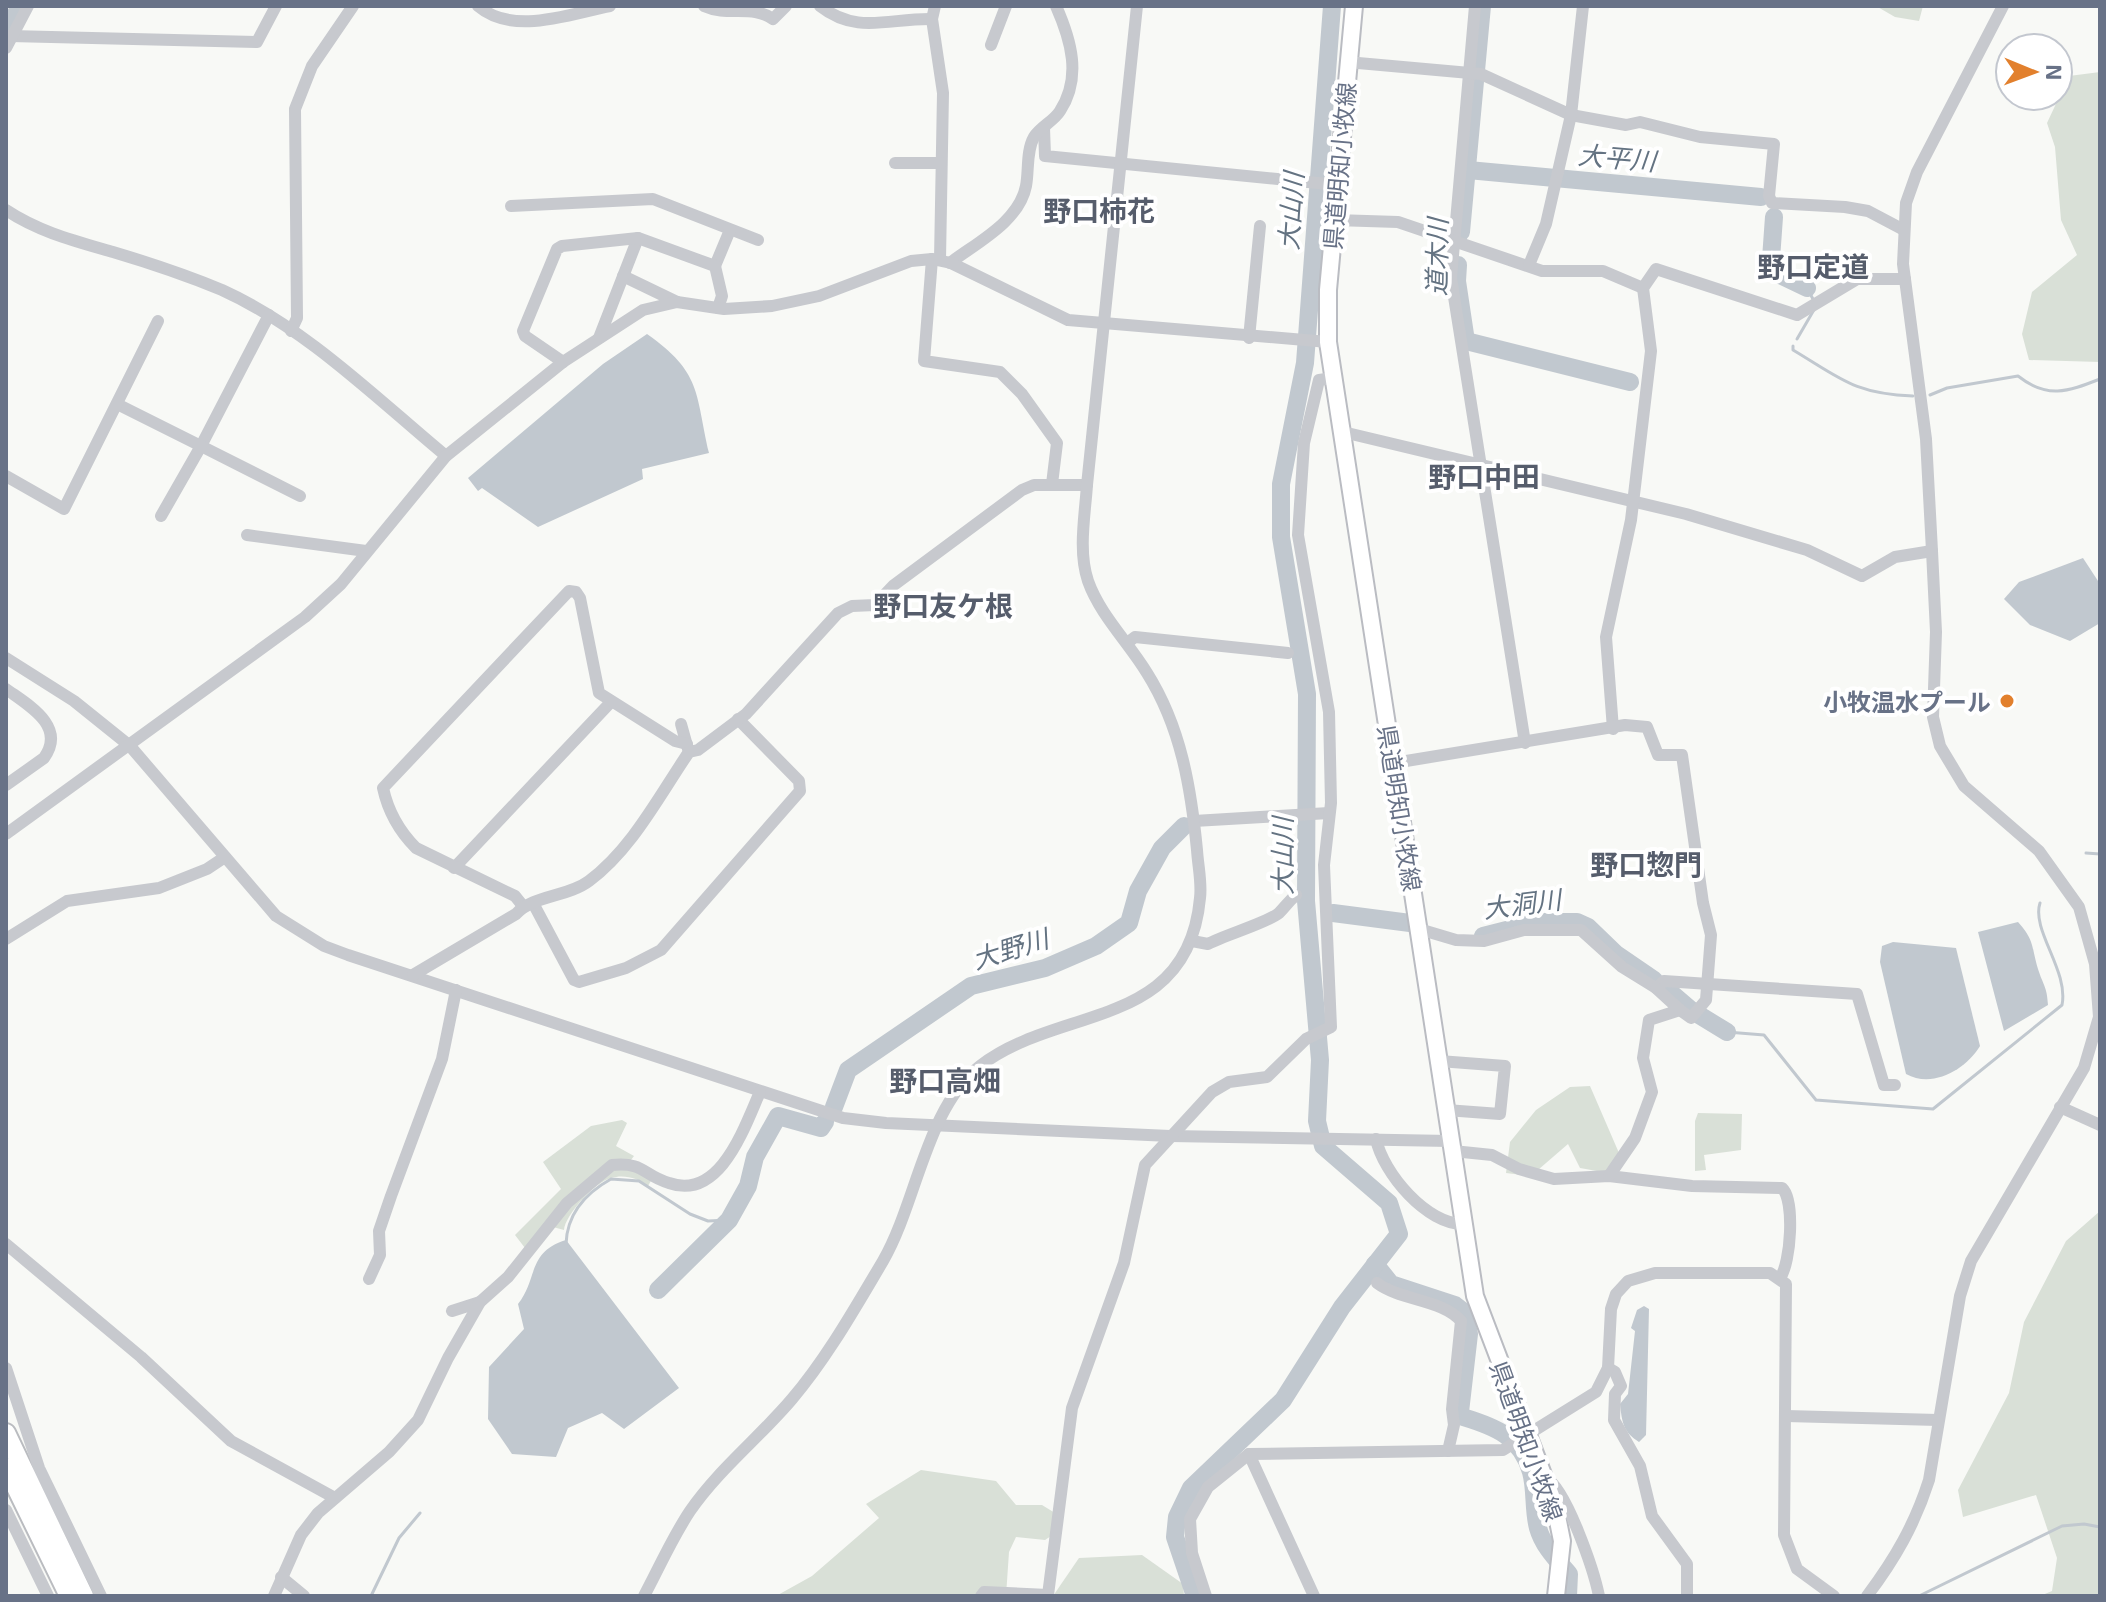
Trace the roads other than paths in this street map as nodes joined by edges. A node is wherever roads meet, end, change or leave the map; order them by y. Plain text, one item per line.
1 (28, 6) edge
2 (276, 6) edge
3 (353, 6) edge
4 (478, 6) edge
5 (610, 6) edge
6 (704, 6) edge
7 (786, 6) edge
8 (820, 6) edge
9 (1006, 6) edge
10 (1056, 6) edge
11 (1137, 6) edge
12 (1354, 6) edge
13 (1475, 6) edge
14 (1583, 6) edge
15 (2003, 6) edge
16 (934, 12) edge
17 (8, 42) edge
18 (991, 45) dead end
19 (1347, 62) junction
20 (1475, 73) junction
21 (1571, 115) junction
22 (1044, 128) junction
23 (895, 163) dead end
24 (941, 163) junction
25 (1122, 164) junction
26 (1335, 185) junction
27 (511, 206) dead end
28 (6, 210) edge
29 (1335, 220) junction
30 (1260, 226) dead end
31 (730, 230) junction
32 (1904, 230) junction
33 (638, 238) junction
34 (758, 240) dead end
35 (1454, 240) junction
36 (941, 261) junction
37 (1529, 265) junction
38 (715, 266) junction
39 (623, 276) junction
40 (1905, 279) junction
41 (1643, 288) junction
42 (677, 302) junction
43 (718, 308) junction
44 (269, 315) junction
45 (158, 321) dead end
46 (1104, 324) junction
47 (291, 331) junction
48 (599, 338) junction
49 (1254, 338) junction
50 (1324, 343) junction
51 (563, 362) junction
52 (1333, 378) junction
53 (117, 404) junction
54 (1343, 432) junction
55 (201, 446) junction
56 (446, 456) junction
57 (1481, 467) junction
58 (6, 476) edge
59 (1052, 484) junction
60 (1087, 485) junction
61 (300, 496) dead end
62 (1632, 504) junction
63 (161, 516) dead end
64 (247, 535) dead end
65 (366, 551) junction
66 (1932, 551) junction
67 (1127, 643) junction
68 (1288, 653) dead end
69 (6, 658) edge
70 (6, 689) edge
71 (610, 703) junction
72 (738, 719) junction
73 (681, 724) dead end
74 (1613, 729) junction
75 (1525, 743) junction
76 (130, 746) junction
77 (688, 748) junction
78 (1394, 763) junction
79 (6, 785) edge
80 (1326, 813) junction
81 (1194, 821) junction
82 (6, 834) edge
83 (225, 857) junction
84 (454, 868) junction
85 (1296, 895) dead end
86 (528, 904) junction
87 (1419, 929) junction
88 (6, 939) edge
89 (1192, 941) junction
90 (413, 975) junction
91 (1707, 985) junction
92 (1656, 988) junction
93 (456, 990) junction
94 (1680, 1010) junction
95 (1439, 1061) junction
96 (1895, 1085) dead end
97 (760, 1092) junction
98 (2060, 1107) junction
99 (1446, 1110) junction
100 (937, 1124) junction
101 (2100, 1125) edge
102 (1170, 1136) junction
103 (1376, 1139) junction
104 (1452, 1146) junction
105 (1609, 1176) junction
106 (1464, 1224) junction
107 (6, 1244) edge
108 (1780, 1278) junction
109 (369, 1279) dead end
110 (1377, 1283) dead end
111 (480, 1302) junction
112 (452, 1311) dead end
113 (6, 1368) edge
114 (1608, 1368) junction
115 (1786, 1416) junction
116 (1938, 1420) junction
117 (6, 1433) edge
118 (1519, 1438) junction
119 (1448, 1451) junction
120 (1249, 1454) junction
121 (6, 1467) edge
122 (1546, 1478) junction
123 (335, 1498) junction
124 (6, 1510) edge
125 (281, 1577) junction
126 (1814, 1583) junction
127 (48, 1596) edge
128 (69, 1596) edge
129 (84, 1596) edge
130 (101, 1596) edge
131 (274, 1596) edge
132 (304, 1596) edge
133 (644, 1596) edge
134 (981, 1596) edge
135 (1206, 1596) edge
136 (1314, 1596) edge
137 (1556, 1596) edge
138 (1599, 1596) edge
139 (1687, 1596) edge
140 (1806, 1596) edge
141 (1834, 1596) edge
142 (1867, 1596) edge

1 - 17 street
2 - 17 street
3 - 47 street
4 - 5 street
6 - 7 street
8 - 16 street
9 - 18 street
10 - 22 street
11 - 25 street
12 - 19 main road, 県道明知小牧線
13 - 20 street
14 - 21 street
15 - 32 street
16 - 24 street
19 - 20 street
19 - 26 main road, 県道明知小牧線
20 - 21 street
20 - 35 street
21 - 32 street
21 - 37 street
22 - 25 street
22 - 36 street
23 - 24 street
24 - 36 street
25 - 26 street
25 - 46 street
26 - 29 main road, 県道明知小牧線
27 - 31 street
28 - 44 street
29 - 35 street
29 - 50 main road, 県道明知小牧線
30 - 49 street
31 - 34 street
31 - 38 street
32 - 40 street
33 - 38 street
33 - 39 street
33 - 51 street
35 - 37 street
35 - 57 street
36 - 43 street
36 - 46 street
36 - 59 street
37 - 41 street
38 - 43 street
39 - 42 street
39 - 48 street
40 - 41 street
40 - 66 street
41 - 62 street
42 - 43 street
42 - 48 street
44 - 47 street
44 - 55 street
45 - 53 street
46 - 49 street
46 - 60 street
47 - 56 street
48 - 51 street
49 - 50 street
50 - 52 main road, 県道明知小牧線
51 - 56 street
52 - 54 main road, 県道明知小牧線
52 - 80 street
53 - 55 street
53 - 58 street
54 - 57 street
54 - 78 main road, 県道明知小牧線
55 - 61 street
55 - 63 street
56 - 65 street
57 - 62 street
57 - 75 street
59 - 60 street
59 - 72 street
60 - 67 street
62 - 66 street
62 - 74 street
64 - 65 street
65 - 76 street
66 - 98 street
67 - 68 street
67 - 81 street
69 - 76 street
70 - 79 street
71 - 77 street
71 - 84 street
71 - 84 street
72 - 77 street
72 - 86 street
73 - 77 street
74 - 75 street
74 - 91 street
75 - 78 street
76 - 82 street
76 - 83 street
77 - 86 street
78 - 87 main road, 県道明知小牧線
80 - 81 street
80 - 102 street
81 - 89 street
83 - 88 street
83 - 90 street
84 - 86 street
85 - 89 street
86 - 90 street
87 - 92 street
87 - 95 main road, 県道明知小牧線
89 - 100 street
90 - 93 street
91 - 92 street
91 - 94 street
91 - 96 street
92 - 94 street
93 - 97 street
93 - 109 street
94 - 105 street
95 - 99 main road, 県道明知小牧線
95 - 99 street
97 - 100 street
97 - 111 street
98 - 101 street
98 - 116 street
99 - 104 main road, 県道明知小牧線
100 - 102 street
100 - 133 street
102 - 103 street
102 - 134 street
103 - 104 street
103 - 106 street
104 - 105 street
104 - 106 main road, 県道明知小牧線
105 - 108 street
106 - 118 main road, 県道明知小牧線
107 - 123 street
108 - 114 street
108 - 115 street
110 - 119 street
111 - 112 street
111 - 123 street
113 - 130 street
114 - 118 street
114 - 139 street
115 - 116 street
115 - 126 street
116 - 142 street
117 - 129 highway
118 - 119 street
118 - 122 main road, 県道明知小牧線
119 - 120 street
120 - 135 street
120 - 136 street
121 - 128 highway
122 - 137 main road, 県道明知小牧線
122 - 138 street
123 - 125 street
124 - 127 street
125 - 131 street
125 - 132 street
126 - 140 street
126 - 141 street

